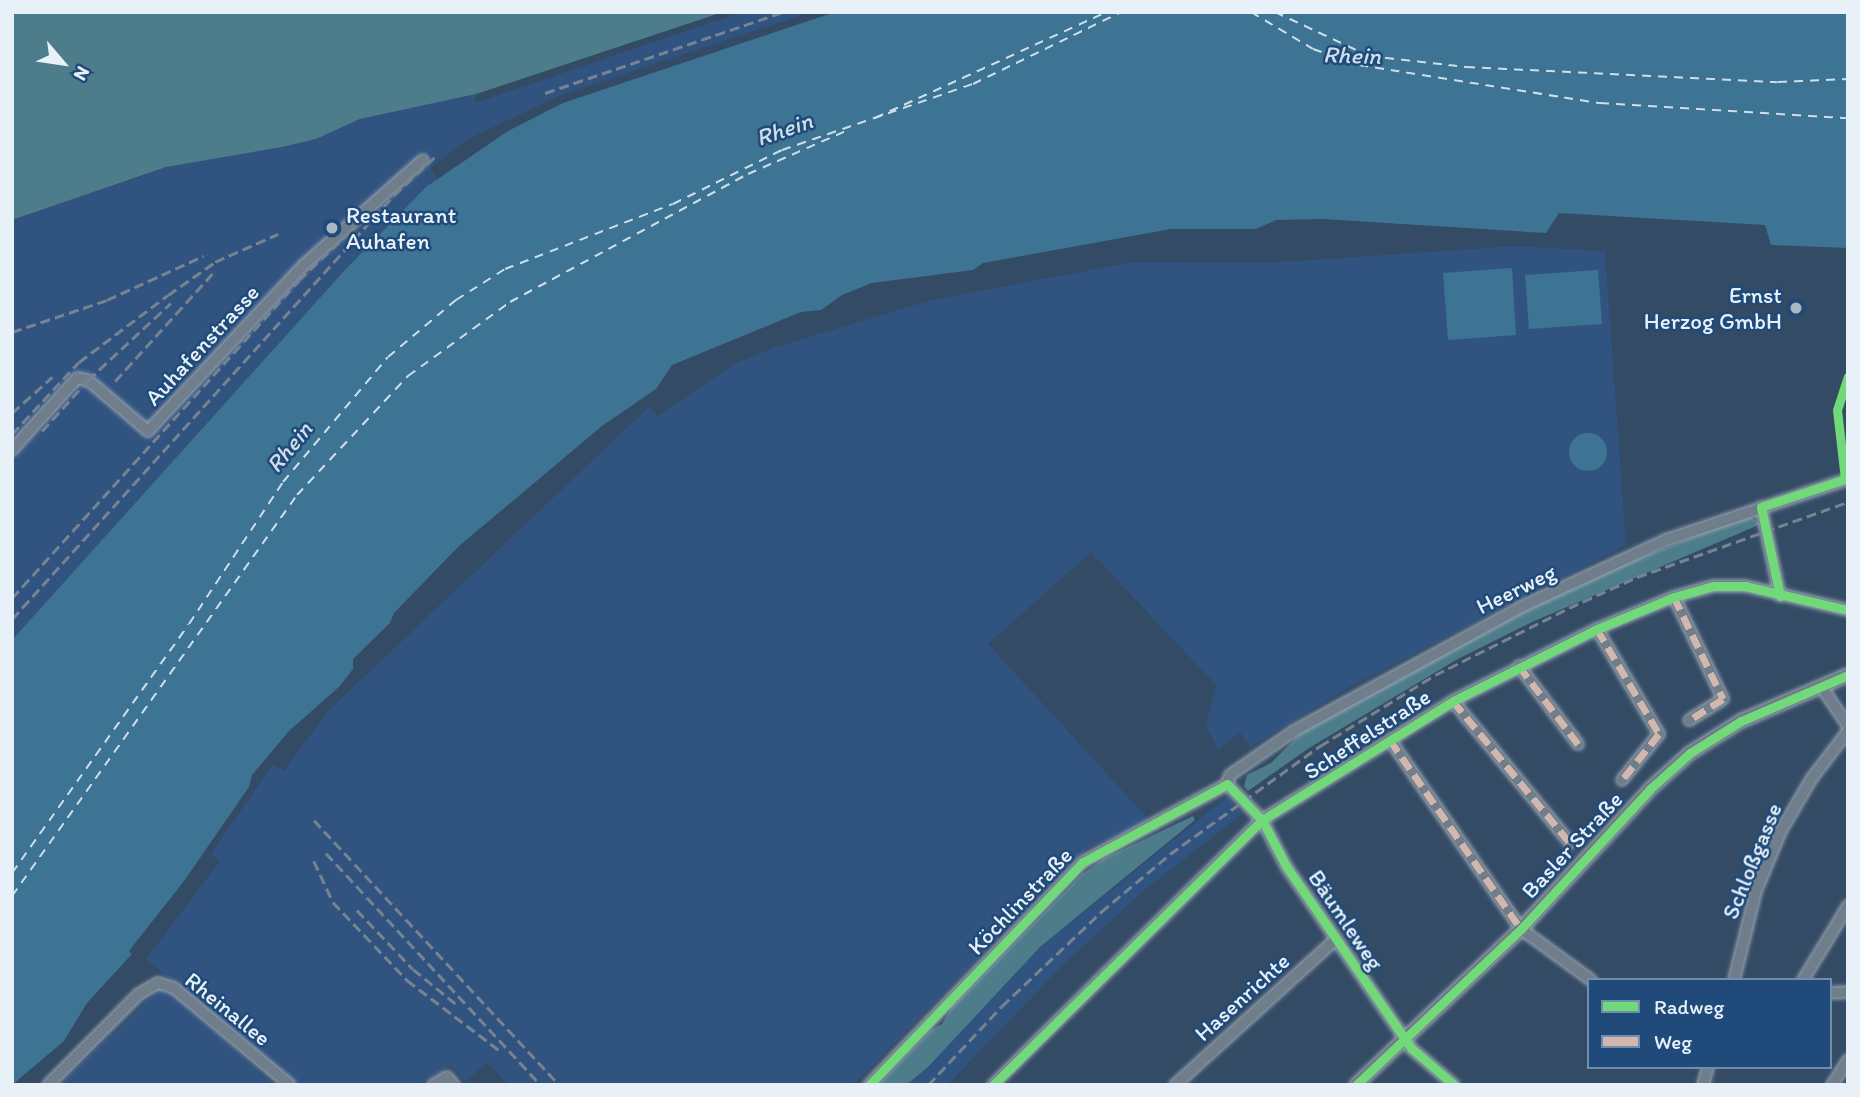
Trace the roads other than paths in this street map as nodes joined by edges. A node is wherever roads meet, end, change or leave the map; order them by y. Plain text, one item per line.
1 (424, 160) dead end
2 (12, 450) edge
3 (1848, 478) edge
4 (1761, 507) junction
5 (1780, 596) junction
6 (1674, 597) junction
7 (1848, 610) edge
8 (1597, 629) junction
9 (1519, 666) junction
10 (1848, 675) edge
11 (1821, 686) junction
12 (1453, 701) junction
13 (1689, 720) dead end
14 (1848, 729) edge
15 (1390, 740) junction
16 (1578, 744) dead end
17 (1622, 780) dead end
18 (1229, 785) junction
19 (1262, 820) junction
20 (1570, 843) dead end
21 (1848, 906) edge
22 (1521, 929) junction
23 (1336, 939) junction
24 (1588, 978) edge
25 (1734, 978) edge
26 (1804, 978) edge
27 (1403, 1039) junction
28 (1848, 1060) edge
29 (48, 1085) edge
30 (290, 1085) edge
31 (433, 1085) edge
32 (454, 1085) edge
33 (869, 1085) edge
34 (993, 1085) edge
35 (1175, 1085) edge
36 (1356, 1085) edge
37 (1454, 1085) edge
38 (1832, 1085) edge

1 - 2 street, Auhafenstrasse
3 - 4 street, Heerweg
4 - 5 street
4 - 18 street, Heerweg
5 - 6 street, Scheffelstraße
5 - 7 street, Scheffelstraße
6 - 8 street, Scheffelstraße
6 - 13 street
8 - 9 street, Scheffelstraße
8 - 17 street
9 - 12 street, Scheffelstraße
9 - 16 street
10 - 11 main road, Basler Straße
11 - 14 street, Schloßgasse
11 - 22 main road, Basler Straße
12 - 15 street, Scheffelstraße
12 - 20 street
14 - 25 street, Schloßgasse
15 - 19 street, Scheffelstraße
15 - 22 street
18 - 19 street
18 - 33 street, Köchlinstraße
19 - 23 street, Bäumleweg
19 - 34 street, Scheffelstraße
21 - 26 street
22 - 24 street
22 - 27 main road, Basler Straße
23 - 27 street, Bäumleweg
23 - 35 street, Hasenrichte
27 - 36 main road, Basler Straße
27 - 37 street, Bäumleweg
28 - 38 street
29 - 30 street, Rheinallee
31 - 32 street

